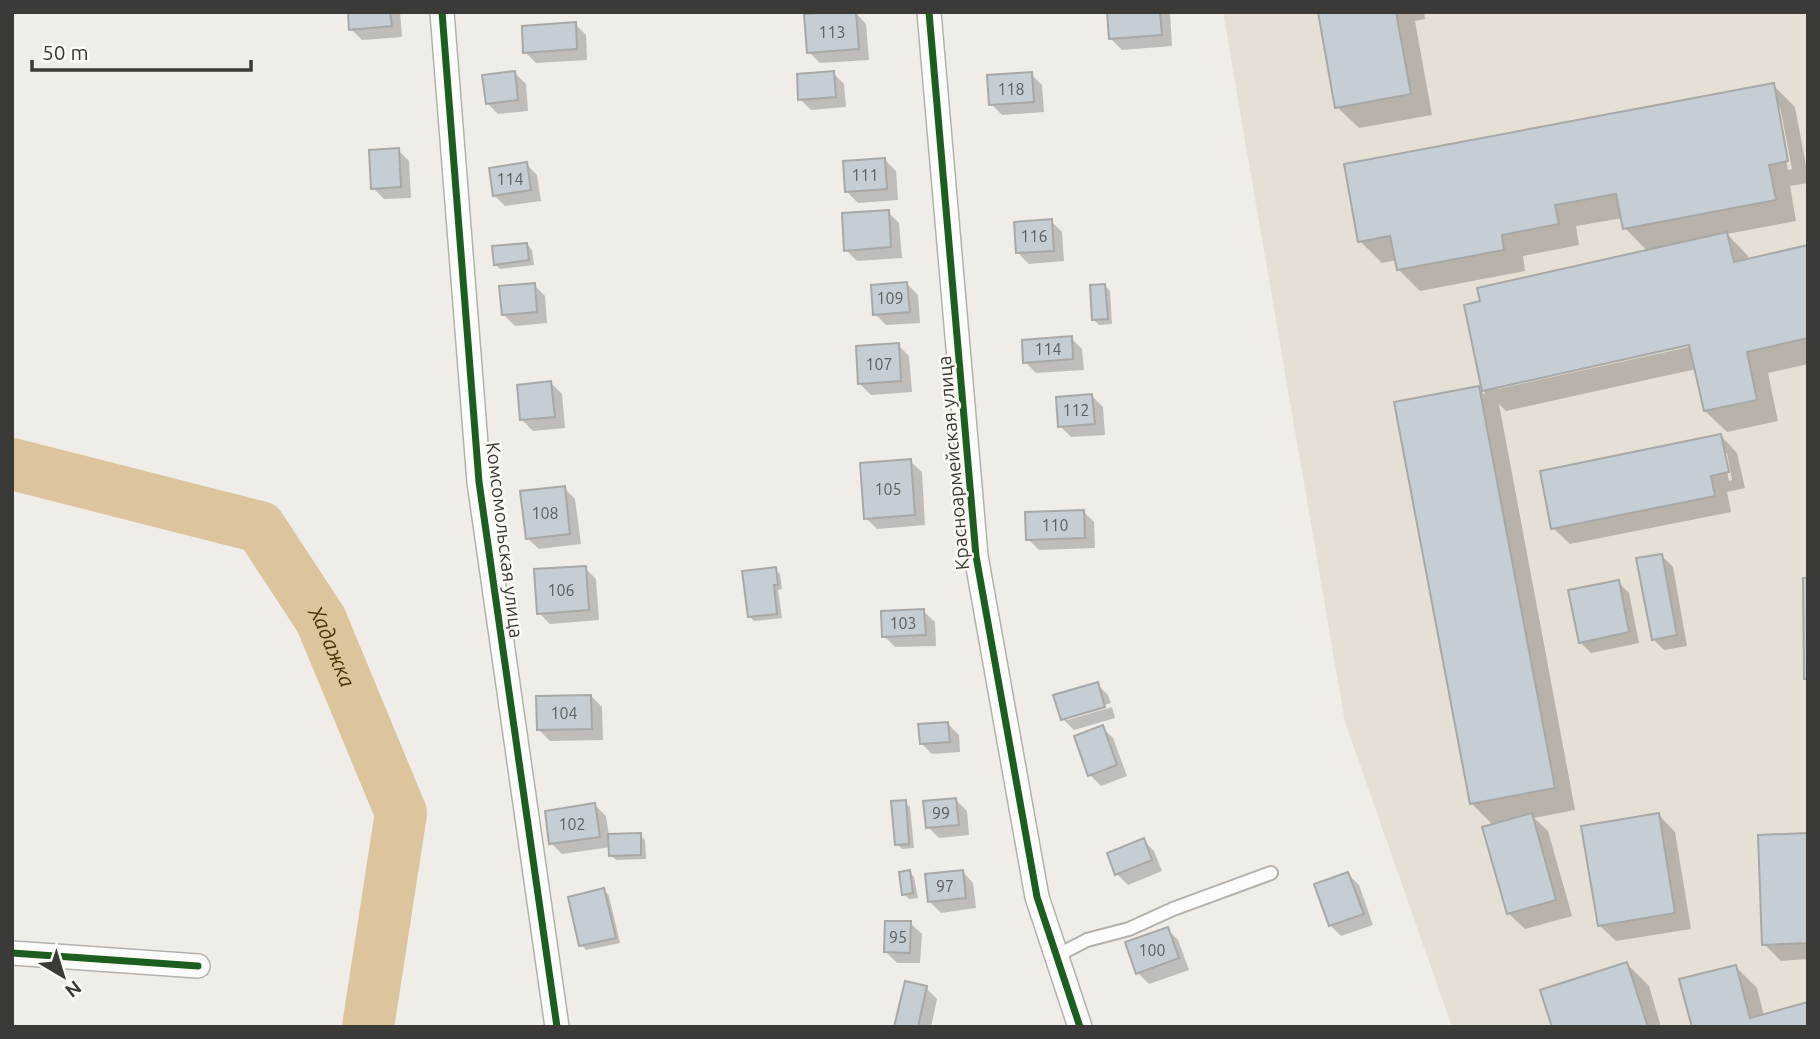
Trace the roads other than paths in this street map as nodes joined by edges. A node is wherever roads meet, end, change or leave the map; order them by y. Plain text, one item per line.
1 (442, 12) edge
2 (929, 12) edge
3 (1271, 873) dead end
4 (12, 953) edge
5 (1056, 956) junction
6 (198, 966) dead end
7 (556, 1027) edge
8 (1080, 1027) edge

1 - 7 street, Комсомольская улица
2 - 5 street, Красноармейская улица
3 - 5 lane
4 - 6 street
5 - 8 street, Красноармейская улица

